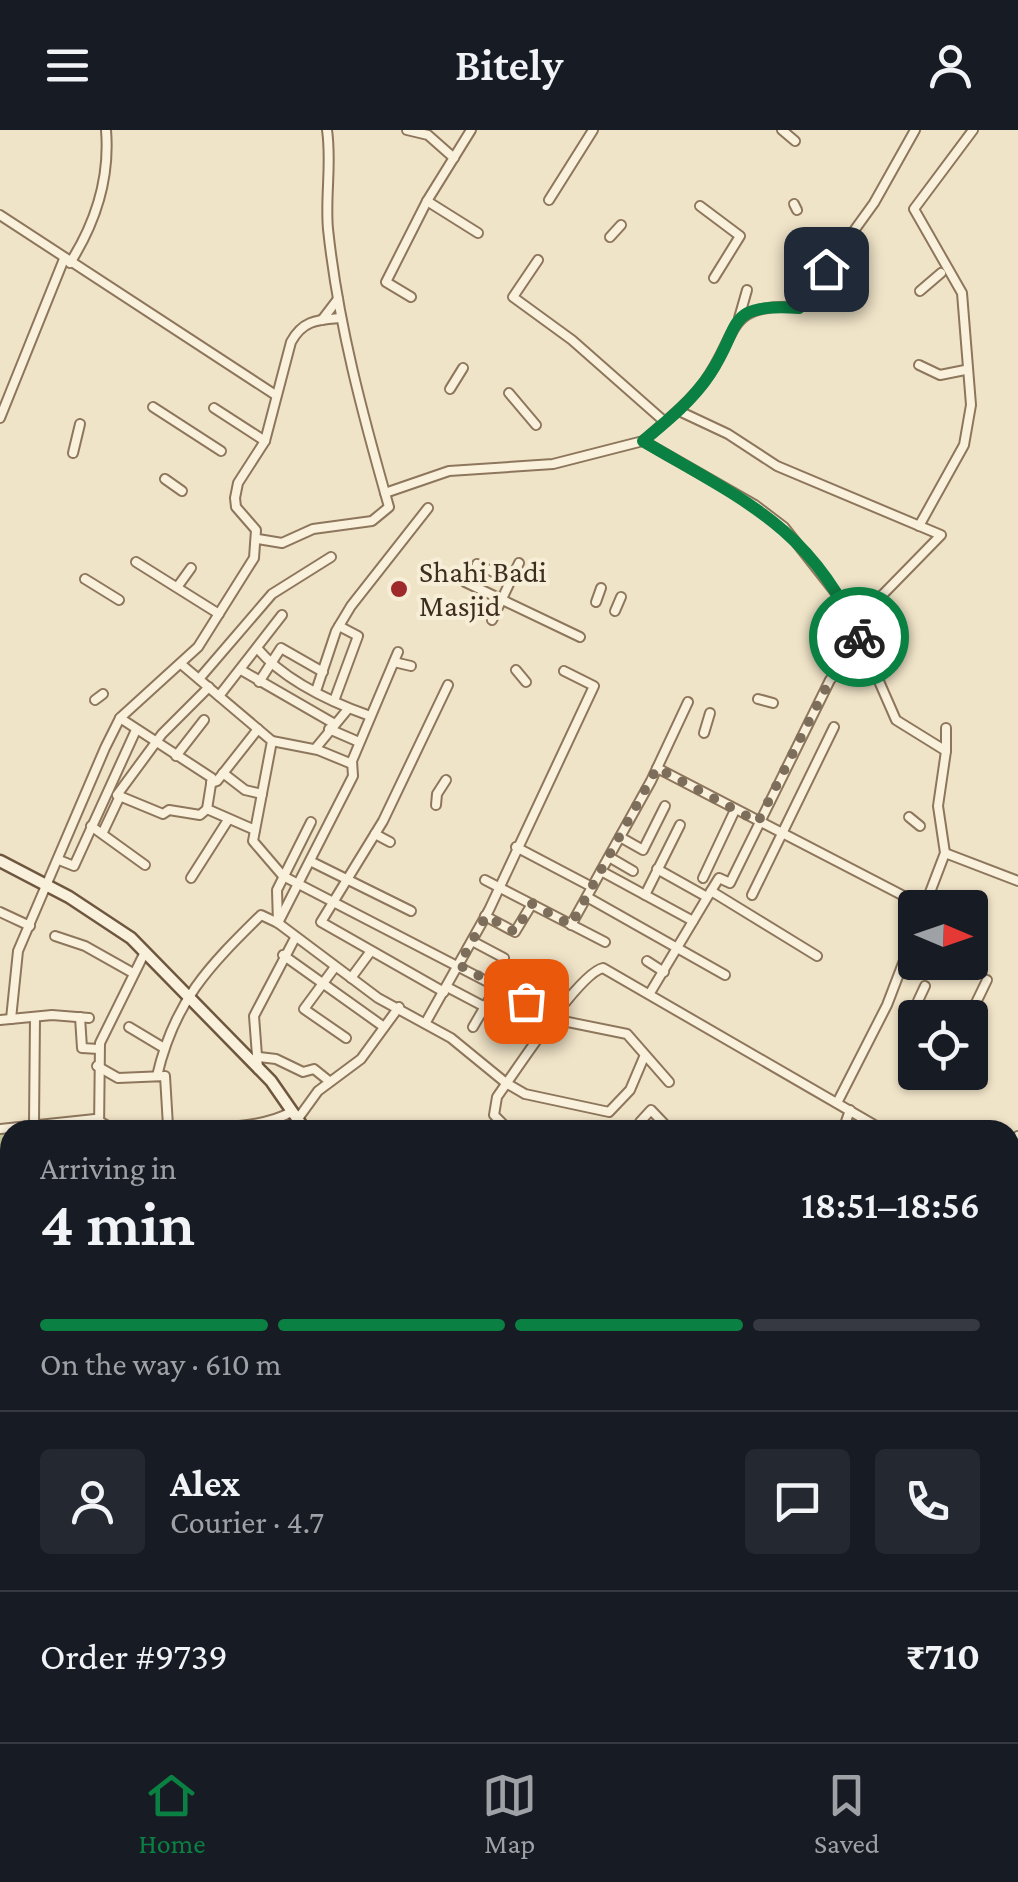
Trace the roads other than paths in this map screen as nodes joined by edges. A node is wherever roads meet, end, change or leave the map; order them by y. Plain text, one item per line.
1 (106, 130) edge
2 (327, 130) edge
3 (407, 130) edge
4 (471, 130) edge
5 (593, 130) edge
6 (782, 130) edge
7 (915, 130) edge
8 (973, 130) edge
9 (795, 141) dead end
10 (454, 158) junction
11 (548, 200) dead end
12 (427, 201) junction
13 (700, 206) dead end
14 (0, 215) edge
15 (621, 224) dead end
16 (478, 232) dead end
17 (610, 237) dead end
18 (538, 260) dead end
19 (68, 261) junction
20 (941, 273) dead end
21 (714, 278) dead end
22 (747, 290) dead end
23 (920, 292) dead end
24 (411, 297) dead end
25 (338, 299) junction
26 (342, 318) junction
27 (739, 318) junction
28 (322, 320) junction
29 (920, 365) dead end
30 (464, 368) dead end
31 (965, 370) junction
32 (450, 388) dead end
33 (509, 393) dead end
34 (274, 394) junction
35 (153, 407) dead end
36 (214, 408) dead end
37 (679, 411) junction
38 (0, 418) edge
39 (665, 422) junction
40 (80, 424) dead end
41 (536, 425) dead end
42 (265, 441) junction
43 (643, 441) junction
44 (221, 451) dead end
45 (74, 453) dead end
46 (164, 480) dead end
47 (182, 492) dead end
48 (385, 493) junction
49 (235, 498) junction
50 (228, 506) dead end
51 (428, 508) dead end
52 (919, 526) junction
53 (258, 538) junction
54 (331, 556) dead end
55 (136, 562) dead end
56 (519, 563) dead end
57 (477, 564) dead end
58 (191, 568) dead end
59 (84, 579) dead end
60 (511, 581) junction
61 (465, 582) dead end
62 (178, 586) junction
63 (601, 588) dead end
64 (622, 597) dead end
65 (120, 600) dead end
66 (502, 600) junction
67 (596, 602) dead end
68 (615, 611) dead end
69 (219, 614) junction
70 (282, 615) dead end
71 (492, 620) dead end
72 (854, 624) junction
73 (340, 626) junction
74 (580, 637) dead end
75 (862, 644) junction
76 (257, 648) junction
77 (398, 652) dead end
78 (394, 662) junction
79 (181, 664) junction
80 (271, 664) junction
81 (412, 666) dead end
82 (241, 670) junction
83 (516, 670) dead end
84 (564, 671) dead end
85 (323, 672) junction
86 (199, 679) junction
87 (259, 682) junction
88 (526, 682) dead end
89 (448, 685) dead end
90 (209, 687) junction
91 (316, 691) junction
92 (219, 696) junction
93 (758, 699) dead end
94 (334, 701) junction
95 (688, 702) dead end
96 (773, 704) dead end
97 (348, 708) junction
98 (192, 709) junction
99 (710, 713) dead end
100 (370, 716) junction
101 (120, 718) junction
102 (331, 726) junction
103 (834, 726) dead end
104 (946, 728) dead end
105 (136, 730) junction
106 (258, 730) junction
107 (704, 732) dead end
108 (272, 741) junction
109 (359, 742) junction
110 (155, 743) junction
111 (315, 749) junction
112 (946, 750) junction
113 (176, 756) junction
114 (352, 764) junction
115 (657, 768) junction
116 (223, 774) junction
117 (446, 780) dead end
118 (210, 783) junction
119 (262, 794) junction
120 (120, 796) junction
121 (436, 805) dead end
122 (665, 806) dead end
123 (207, 810) junction
124 (735, 810) junction
125 (909, 817) dead end
126 (228, 820) junction
127 (311, 822) dead end
128 (758, 822) junction
129 (680, 825) dead end
130 (91, 826) junction
131 (920, 826) dead end
132 (255, 830) junction
133 (103, 832) junction
134 (374, 834) junction
135 (782, 834) junction
136 (620, 837) junction
137 (390, 842) dead end
138 (516, 847) junction
139 (944, 853) junction
140 (609, 857) junction
141 (58, 860) junction
142 (0, 861) edge
143 (312, 862) junction
144 (145, 865) dead end
145 (658, 870) junction
146 (601, 871) junction
147 (633, 871) dead end
148 (282, 876) junction
149 (191, 878) dead end
150 (702, 878) dead end
151 (348, 880) junction
152 (485, 880) dead end
153 (1018, 881) edge
154 (499, 886) junction
155 (47, 887) junction
156 (299, 887) junction
157 (592, 887) junction
158 (930, 890) edge
159 (709, 894) junction
160 (898, 894) edge
161 (645, 895) junction
162 (752, 895) dead end
163 (586, 897) junction
164 (332, 904) junction
165 (532, 904) junction
166 (411, 911) dead end
167 (0, 912) edge
168 (486, 916) junction
169 (693, 922) junction
170 (278, 923) junction
171 (571, 925) junction
172 (30, 926) junction
173 (55, 936) dead end
174 (295, 938) junction
175 (472, 941) junction
176 (605, 942) dead end
177 (678, 948) junction
178 (370, 951) junction
179 (145, 952) junction
180 (283, 955) junction
181 (817, 956) dead end
182 (504, 958) dead end
183 (648, 962) dead end
184 (459, 965) junction
185 (334, 967) junction
186 (132, 972) junction
187 (664, 972) junction
188 (725, 976) dead end
189 (898, 976) edge
190 (350, 978) junction
191 (988, 980) dead end
192 (322, 984) junction
193 (497, 986) junction
194 (926, 986) dead end
195 (445, 989) junction
196 (0, 991) edge
197 (12, 993) junction
198 (650, 993) junction
199 (189, 995) junction
200 (919, 1000) edge
201 (977, 1000) edge
202 (399, 1007) junction
203 (484, 1008) junction
204 (556, 1016) junction
205 (34, 1018) junction
206 (12, 1019) junction
207 (0, 1020) edge
208 (426, 1022) junction
209 (128, 1027) dead end
210 (384, 1027) junction
211 (473, 1028) dead end
212 (527, 1036) dead end
213 (346, 1038) dead end
214 (164, 1048) junction
215 (99, 1049) junction
216 (644, 1058) junction
217 (259, 1063) junction
218 (97, 1066) junction
219 (158, 1076) junction
220 (329, 1081) junction
221 (669, 1082) dead end
222 (506, 1083) junction
223 (836, 1104) junction
224 (850, 1110) junction
225 (277, 1119) joint
226 (34, 1120) edge
227 (99, 1120) edge
228 (168, 1120) edge
229 (268, 1120) edge
230 (282, 1120) edge
231 (296, 1120) edge
232 (300, 1120) edge
233 (498, 1120) edge
234 (642, 1120) edge
235 (661, 1120) edge
236 (846, 1120) edge
237 (866, 1120) edge

1 - 19 street
2 - 25 street
3 - 10 street
4 - 10 street
5 - 11 street
6 - 9 street
7 - 27 street
8 - 31 street
10 - 12 street
12 - 16 street
12 - 24 street
13 - 21 street
14 - 19 street
15 - 17 street
18 - 39 street
19 - 34 street
19 - 38 street
20 - 23 street
22 - 27 street
25 - 26 street
25 - 28 street
26 - 28 street
26 - 48 street
27 - 37 street
28 - 34 street
29 - 31 street
30 - 32 street
31 - 52 street
33 - 41 street
34 - 42 street
35 - 44 street
36 - 42 street
37 - 39 street
37 - 52 street
39 - 43 street
40 - 45 street
42 - 49 street
43 - 48 street
43 - 72 street
46 - 47 street
48 - 53 street
49 - 50 street
49 - 53 street
51 - 73 street
52 - 72 street
53 - 69 street
54 - 86 street
55 - 62 street
56 - 60 street
57 - 60 street
58 - 62 street
59 - 65 street
60 - 66 street
61 - 66 street
62 - 69 street
63 - 67 street
64 - 68 street
66 - 71 street
66 - 74 street
69 - 79 street
70 - 76 street
72 - 75 street
73 - 85 street
73 - 94 street
75 - 112 street
75 - 128 street
76 - 80 street
76 - 82 street
77 - 78 street
78 - 81 street
78 - 100 street
79 - 86 street
79 - 101 street
80 - 85 street
80 - 87 street
80 - 91 street
82 - 87 street
82 - 92 street
83 - 88 street
84 - 138 street
85 - 91 street
86 - 90 street
87 - 102 street
89 - 134 street
90 - 92 street
90 - 98 street
91 - 94 street
92 - 106 street
93 - 96 street
94 - 97 street
95 - 115 street
97 - 100 street
97 - 102 street
98 - 110 street
98 - 113 street
99 - 107 street
100 - 109 street
101 - 105 street
101 - 141 street
102 - 109 street
102 - 111 street
103 - 135 street
104 - 112 street
105 - 110 street
105 - 130 street
106 - 108 street
106 - 116 street
108 - 111 street
108 - 119 street
109 - 114 street
110 - 113 street
110 - 120 street
111 - 114 street
112 - 139 street
113 - 118 street
114 - 143 street
115 - 124 street
115 - 136 street
116 - 118 street
116 - 119 street
117 - 121 street
118 - 123 street
119 - 132 street
120 - 123 street
120 - 133 street
122 - 136 street
123 - 126 street
124 - 128 street
124 - 150 street
125 - 131 street
126 - 132 street
126 - 149 street
127 - 148 street
128 - 135 street
128 - 159 street
129 - 145 street
130 - 133 street
130 - 141 street
132 - 148 street
133 - 144 street
134 - 137 street
134 - 151 street
135 - 160 street
135 - 162 street
136 - 140 street
138 - 154 street
138 - 157 street
139 - 153 street
139 - 158 street
140 - 146 street
140 - 147 street
141 - 155 street
142 - 155 street
143 - 151 street
143 - 156 street
145 - 159 street
145 - 161 street
146 - 157 street
146 - 161 street
148 - 156 street
148 - 170 street
151 - 164 street
151 - 166 street
152 - 154 street
154 - 165 street
154 - 168 street
155 - 172 street
155 - 179 street
156 - 164 street
156 - 170 street
157 - 163 street
159 - 169 street
159 - 181 street
161 - 169 street
163 - 171 street
163 - 177 street
164 - 178 street
164 - 184 street
165 - 168 street
165 - 171 street
167 - 172 street
168 - 175 street
169 - 177 street
170 - 174 street
170 - 199 street
171 - 176 street
172 - 197 street
173 - 186 street
174 - 180 street
174 - 185 street
175 - 182 street
175 - 184 street
177 - 187 street
177 - 188 street
178 - 190 street
178 - 195 street
179 - 186 street
179 - 199 street
180 - 192 street
180 - 217 street
183 - 187 street
184 - 193 street
184 - 195 street
185 - 190 street
185 - 192 street
186 - 215 street
187 - 198 street
189 - 223 street
190 - 202 street
191 - 201 street
192 - 210 street
192 - 213 street
193 - 203 street
193 - 204 street
194 - 200 street
195 - 203 street
195 - 208 street
196 - 197 street
197 - 206 street
198 - 204 street
198 - 223 street
199 - 214 street
199 - 217 street
202 - 208 street
202 - 210 street
203 - 211 street
203 - 212 street
204 - 216 street
204 - 222 street
205 - 206 street
205 - 215 street
205 - 226 street
206 - 207 street
208 - 222 street
209 - 214 street
210 - 220 street
214 - 219 street
215 - 218 street
216 - 221 street
216 - 222 street
217 - 220 street
217 - 231 street
218 - 219 street
218 - 227 street
219 - 228 street
220 - 232 street
222 - 233 street
223 - 224 street
224 - 236 street
224 - 237 street
225 - 229 street
225 - 230 street
234 - 235 street

